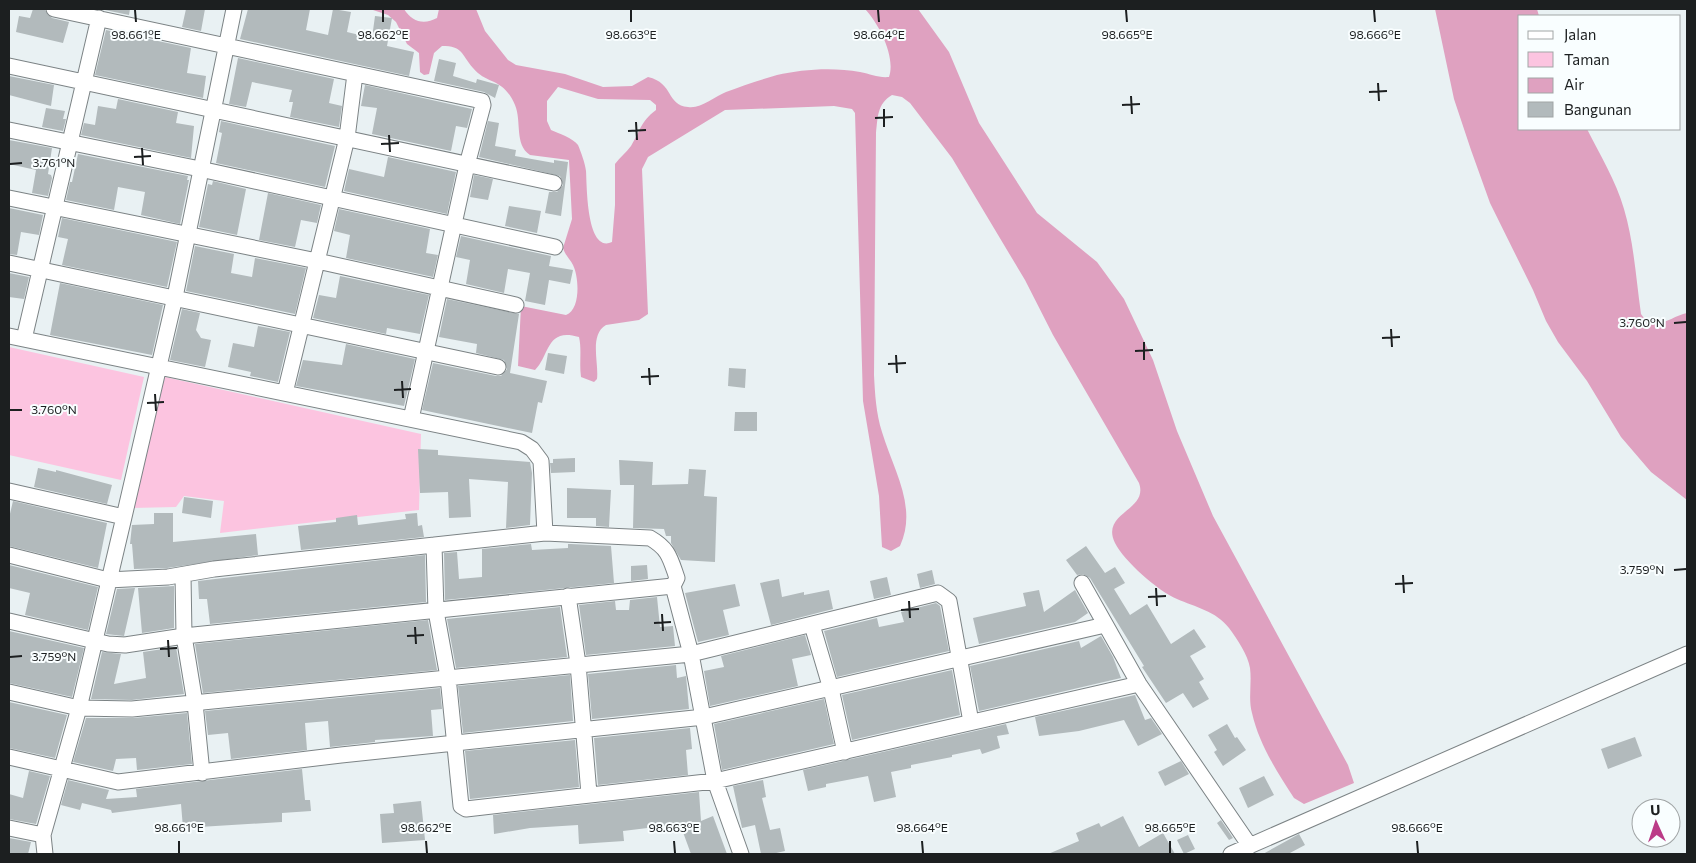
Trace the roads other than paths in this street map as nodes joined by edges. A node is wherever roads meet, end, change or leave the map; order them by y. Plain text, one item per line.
1 (54, 9) edge
2 (234, 9) edge
3 (99, 18) junction
4 (225, 46) junction
5 (9, 66) edge
6 (355, 74) junction
7 (84, 82) junction
8 (212, 110) junction
9 (9, 130) edge
10 (347, 138) junction
11 (70, 143) junction
12 (468, 165) junction
13 (200, 169) junction
14 (554, 184) dead end
15 (9, 198) edge
16 (332, 199) junction
17 (54, 208) junction
18 (454, 225) junction
19 (187, 235) junction
20 (555, 247) dead end
21 (317, 261) junction
22 (9, 263) edge
23 (40, 270) junction
24 (440, 289) junction
25 (175, 297) junction
26 (516, 305) dead end
27 (301, 326) junction
28 (16, 338) edge
29 (426, 352) junction
30 (498, 367) dead end
31 (158, 368) junction
32 (285, 393) junction
33 (411, 419) junction
34 (9, 490) edge
35 (124, 516) junction
36 (545, 534) junction
37 (434, 545) junction
38 (9, 555) edge
39 (182, 575) junction
40 (108, 580) junction
41 (1082, 584) dead end
42 (673, 586) junction
43 (568, 596) junction
44 (436, 611) junction
45 (9, 622) edge
46 (812, 625) junction
47 (1105, 625) junction
48 (184, 636) junction
49 (94, 641) junction
50 (691, 654) junction
51 (1687, 654) edge
52 (961, 660) junction
53 (578, 664) junction
54 (448, 677) junction
55 (1139, 684) junction
56 (831, 689) junction
57 (9, 692) edge
58 (195, 703) junction
59 (80, 708) junction
60 (704, 718) junction
61 (971, 722) junction
62 (584, 731) junction
63 (454, 743) junction
64 (845, 752) junction
65 (9, 757) edge
66 (61, 770) junction
67 (202, 773) junction
68 (715, 781) junction
69 (589, 794) junction
70 (9, 828) edge
71 (43, 835) junction
72 (1250, 846) junction
73 (46, 854) edge
74 (740, 854) edge
75 (1231, 854) edge

1 - 3 street
2 - 4 street
3 - 4 street
3 - 7 street
4 - 6 street
4 - 8 street
5 - 7 street
6 - 10 street
6 - 12 street
7 - 8 street
7 - 11 street
8 - 10 street
8 - 13 street
9 - 11 street
10 - 12 street
10 - 16 street
11 - 13 street
11 - 17 street
12 - 14 street
12 - 18 street
13 - 16 street
13 - 19 street
15 - 17 street
16 - 18 street
16 - 21 street
17 - 19 street
17 - 23 street
18 - 20 street
18 - 24 street
19 - 21 street
19 - 25 street
21 - 24 street
21 - 27 street
22 - 23 street
23 - 25 street
23 - 28 street
24 - 26 street
24 - 29 street
25 - 27 street
25 - 31 street
27 - 29 street
27 - 32 street
28 - 31 street
29 - 30 street
29 - 33 street
31 - 32 street
31 - 35 street
32 - 33 street
33 - 36 street
34 - 35 street
35 - 40 street
36 - 37 street
36 - 42 street
37 - 39 street
37 - 44 street
38 - 40 street
39 - 40 street
39 - 48 street
40 - 49 street
41 - 47 street
42 - 43 street
42 - 50 street
43 - 44 street
43 - 53 street
44 - 48 street
44 - 54 street
45 - 49 street
46 - 50 street
46 - 52 street
46 - 56 street
47 - 52 street
47 - 55 street
48 - 49 street
48 - 58 street
49 - 59 street
50 - 53 street
50 - 60 street
51 - 72 street
52 - 56 street
52 - 61 street
53 - 54 street
53 - 62 street
54 - 58 street
54 - 63 street
55 - 61 street
55 - 72 street
56 - 60 street
56 - 64 street
57 - 59 street
58 - 59 street
58 - 67 street
59 - 66 street
60 - 62 street
60 - 68 street
61 - 64 street
62 - 63 street
62 - 69 street
63 - 67 street
63 - 69 street
64 - 68 street
65 - 66 street
66 - 67 street
66 - 71 street
68 - 69 street
68 - 74 street
70 - 71 street
71 - 73 street
72 - 75 street

